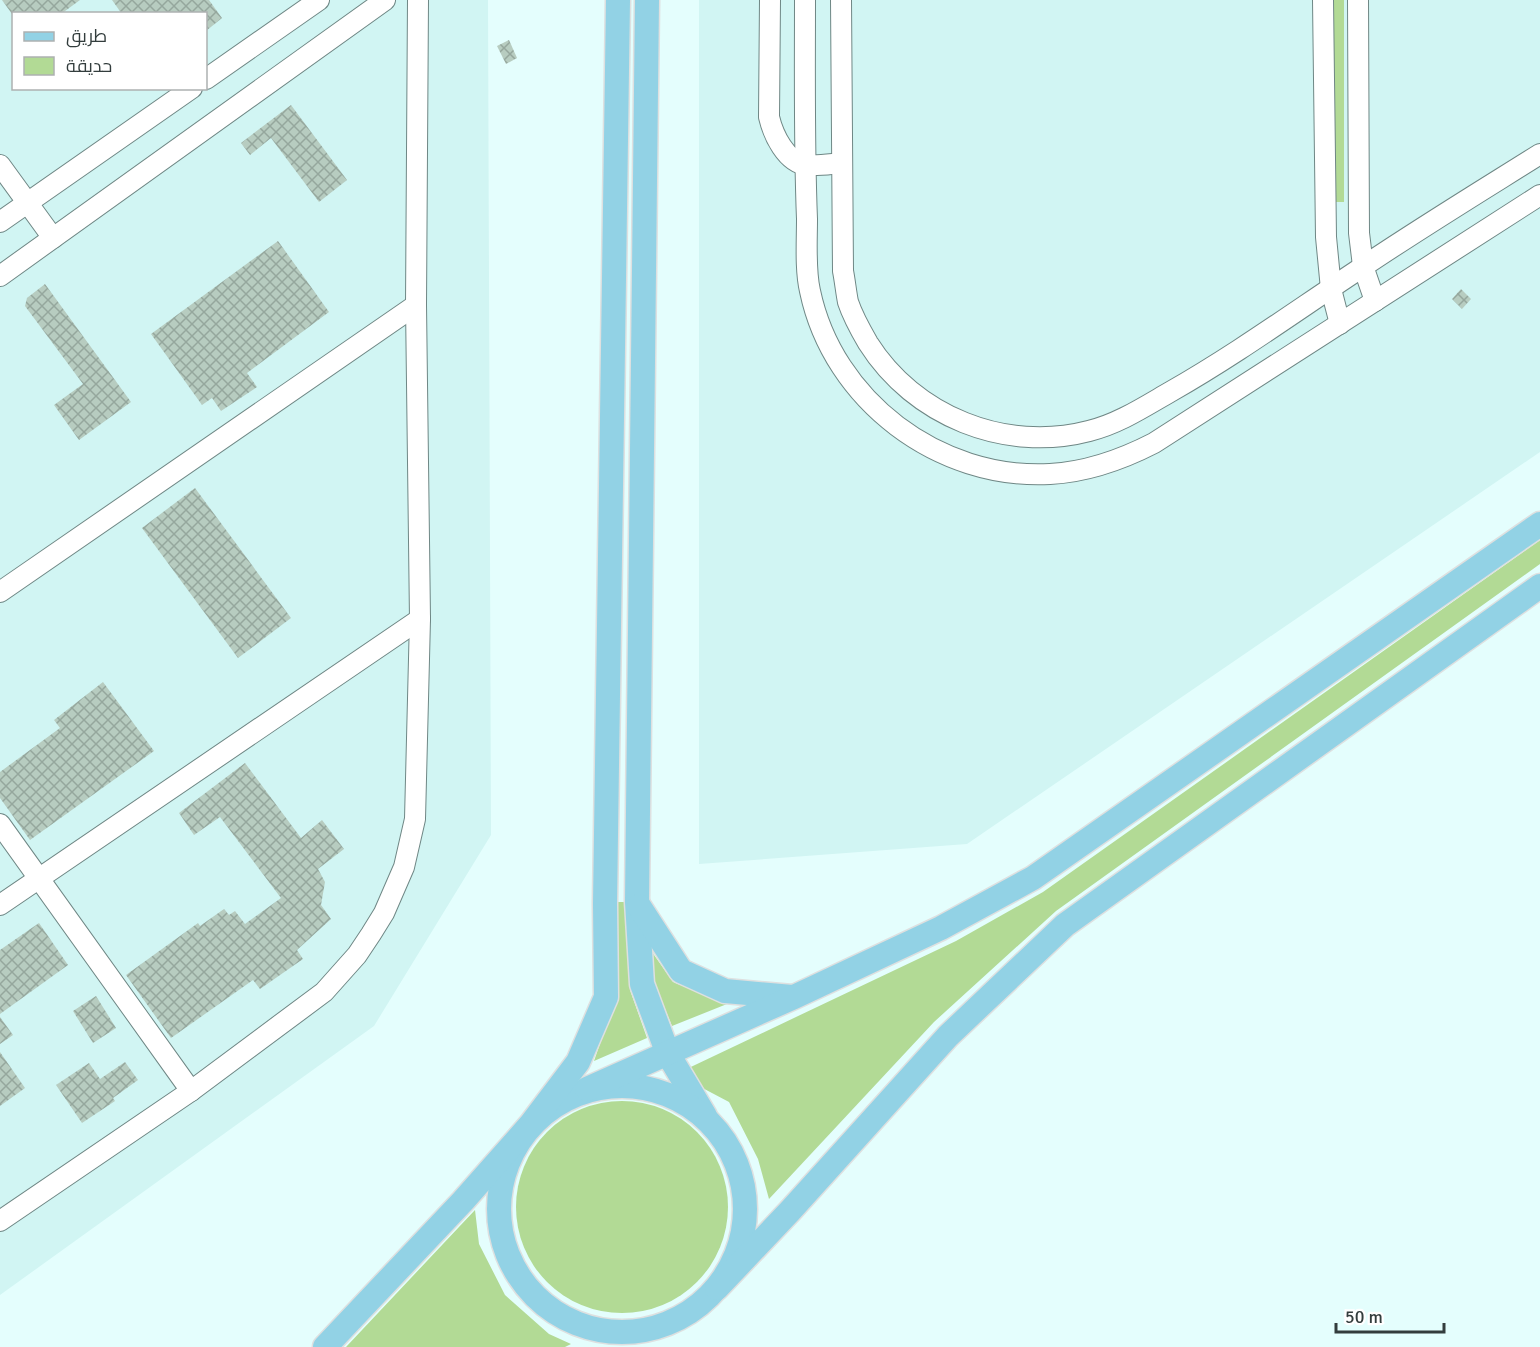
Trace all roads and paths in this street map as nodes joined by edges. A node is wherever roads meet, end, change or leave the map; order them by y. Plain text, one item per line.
1 (319, 0) edge
2 (385, 0) edge
3 (418, 0) edge
4 (618, 0) edge
5 (647, 0) edge
6 (770, 0) edge
7 (805, 0) edge
8 (841, 0) edge
9 (1323, 0) edge
10 (1358, 0) edge
11 (207, 78) edge
12 (189, 90) edge
13 (1538, 159) edge
14 (841, 163) junction
15 (0, 165) edge
16 (804, 165) junction
17 (1540, 195) edge
18 (27, 202) junction
19 (0, 222) edge
20 (53, 238) junction
21 (1363, 266) junction
22 (0, 276) edge
23 (1331, 289) junction
24 (1375, 302) junction
25 (416, 304) junction
26 (1340, 324) junction
27 (1540, 524) edge
28 (1540, 586) edge
29 (0, 592) edge
30 (420, 619) junction
31 (0, 824) edge
32 (38, 878) junction
33 (637, 902) junction
34 (0, 905) edge
35 (794, 998) junction
36 (668, 1054) junction
37 (587, 1089) junction
38 (191, 1091) junction
39 (705, 1116) junction
40 (531, 1124) junction
41 (0, 1221) edge
42 (717, 1288) junction
43 (672, 1323) junction
44 (630, 1345) edge
45 (325, 1347) edge

1 - 11 street
2 - 20 street
3 - 25 street
4 - 40 main road
5 - 33 main road
6 - 16 street
7 - 16 street
8 - 14 street
9 - 23 street
10 - 21 street
12 - 18 street
13 - 21 street
14 - 16 street
14 - 23 street
15 - 18 street
16 - 26 street
17 - 24 street
18 - 19 street
18 - 20 street
20 - 22 street
21 - 23 street
21 - 24 street
23 - 26 street
24 - 26 street
25 - 29 street
25 - 30 street
27 - 35 main road
28 - 42 main road
30 - 32 street
30 - 38 street
31 - 32 street
32 - 34 street
32 - 38 street
33 - 35 main road
33 - 36 main road
35 - 36 main road
36 - 37 main road
36 - 39 main road
37 - 39 main road
37 - 40 main road
38 - 41 street
39 - 42 main road
40 - 43 main road
40 - 45 main road
42 - 43 main road
43 - 44 main road

